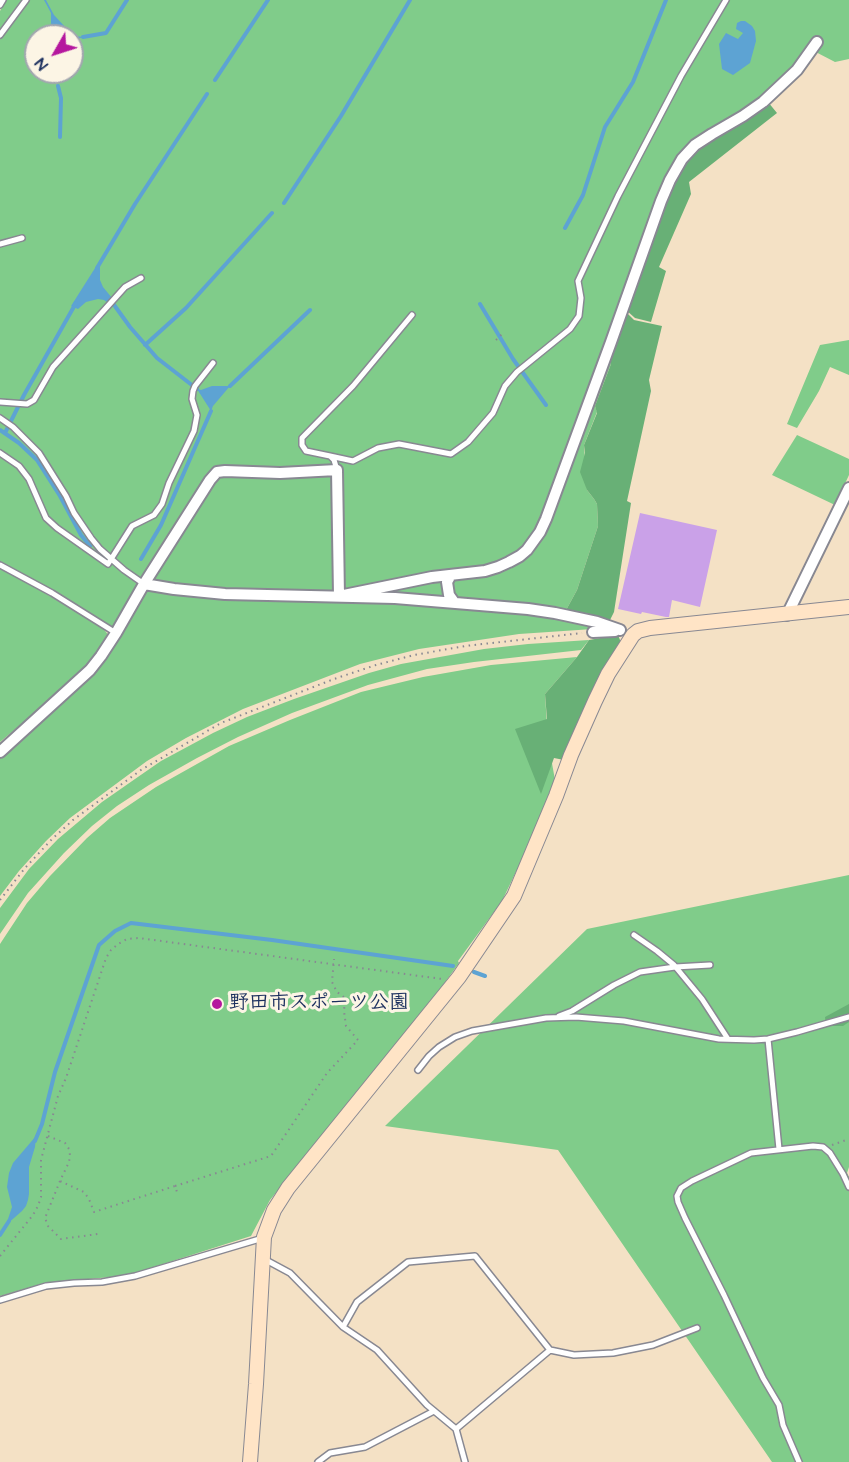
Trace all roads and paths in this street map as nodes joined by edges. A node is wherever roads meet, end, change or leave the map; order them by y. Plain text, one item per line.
1 (3, 0) edge
2 (26, 0) edge
3 (726, 0) edge
4 (0, 4) edge
5 (0, 35) edge
6 (817, 42) dead end
7 (22, 238) dead end
8 (0, 244) edge
9 (141, 278) dead end
10 (412, 315) dead end
11 (502, 334) dead end
12 (496, 340) dead end
13 (213, 363) dead end
14 (0, 402) edge
15 (3, 420) edge
16 (0, 453) edge
17 (330, 456) junction
18 (337, 470) junction
19 (849, 488) edge
20 (112, 560) junction
21 (0, 565) edge
22 (451, 574) junction
23 (144, 584) junction
24 (339, 596) junction
25 (454, 602) junction
26 (849, 607) edge
27 (787, 615) junction
28 (593, 632) joint
29 (116, 633) junction
30 (626, 633) junction
31 (0, 752) edge
32 (0, 900) edge
33 (634, 935) dead end
34 (334, 959) dead end
35 (334, 964) junction
36 (710, 965) dead end
37 (675, 967) junction
38 (455, 981) junction
39 (849, 1017) edge
40 (555, 1018) junction
41 (768, 1039) junction
42 (728, 1040) junction
43 (418, 1070) dead end
44 (47, 1135) junction
45 (849, 1139) edge
46 (823, 1147) junction
47 (779, 1149) junction
48 (60, 1181) junction
49 (175, 1186) junction
50 (849, 1186) edge
51 (177, 1192) dead end
52 (98, 1234) dead end
53 (264, 1237) junction
54 (0, 1256) edge
55 (263, 1258) junction
56 (0, 1300) edge
57 (343, 1327) junction
58 (697, 1328) dead end
59 (550, 1350) junction
60 (434, 1411) junction
61 (456, 1429) junction
62 (250, 1462) edge
63 (318, 1462) edge
64 (465, 1462) edge
65 (799, 1462) edge

1 - 4 lane
2 - 5 lane
3 - 17 lane
6 - 22 street
7 - 8 lane
9 - 14 lane
10 - 17 lane
11 - 12 path
13 - 20 lane
15 - 20 lane
16 - 20 lane
17 - 18 lane
18 - 23 street
18 - 24 street
19 - 27 street
20 - 23 lane
21 - 29 lane
22 - 24 street
22 - 25 street
23 - 24 street
23 - 29 street
24 - 25 street
25 - 30 street
26 - 27 street
27 - 30 street
28 - 30 street
28 - 32 path
29 - 31 street
30 - 38 street
33 - 37 lane
34 - 35 path
35 - 38 path
35 - 44 path
35 - 49 path
36 - 37 lane
37 - 40 lane
37 - 42 lane
38 - 53 street
39 - 41 lane
40 - 42 lane
40 - 43 lane
41 - 42 lane
41 - 47 lane
44 - 48 path
44 - 54 path
45 - 46 path
46 - 47 lane
46 - 50 lane
47 - 65 lane
48 - 49 path
48 - 52 path
49 - 51 path
53 - 55 street
53 - 56 lane
55 - 57 lane
55 - 62 street
57 - 59 lane
57 - 60 lane
58 - 59 lane
59 - 61 lane
60 - 61 lane
60 - 63 lane
61 - 64 lane

